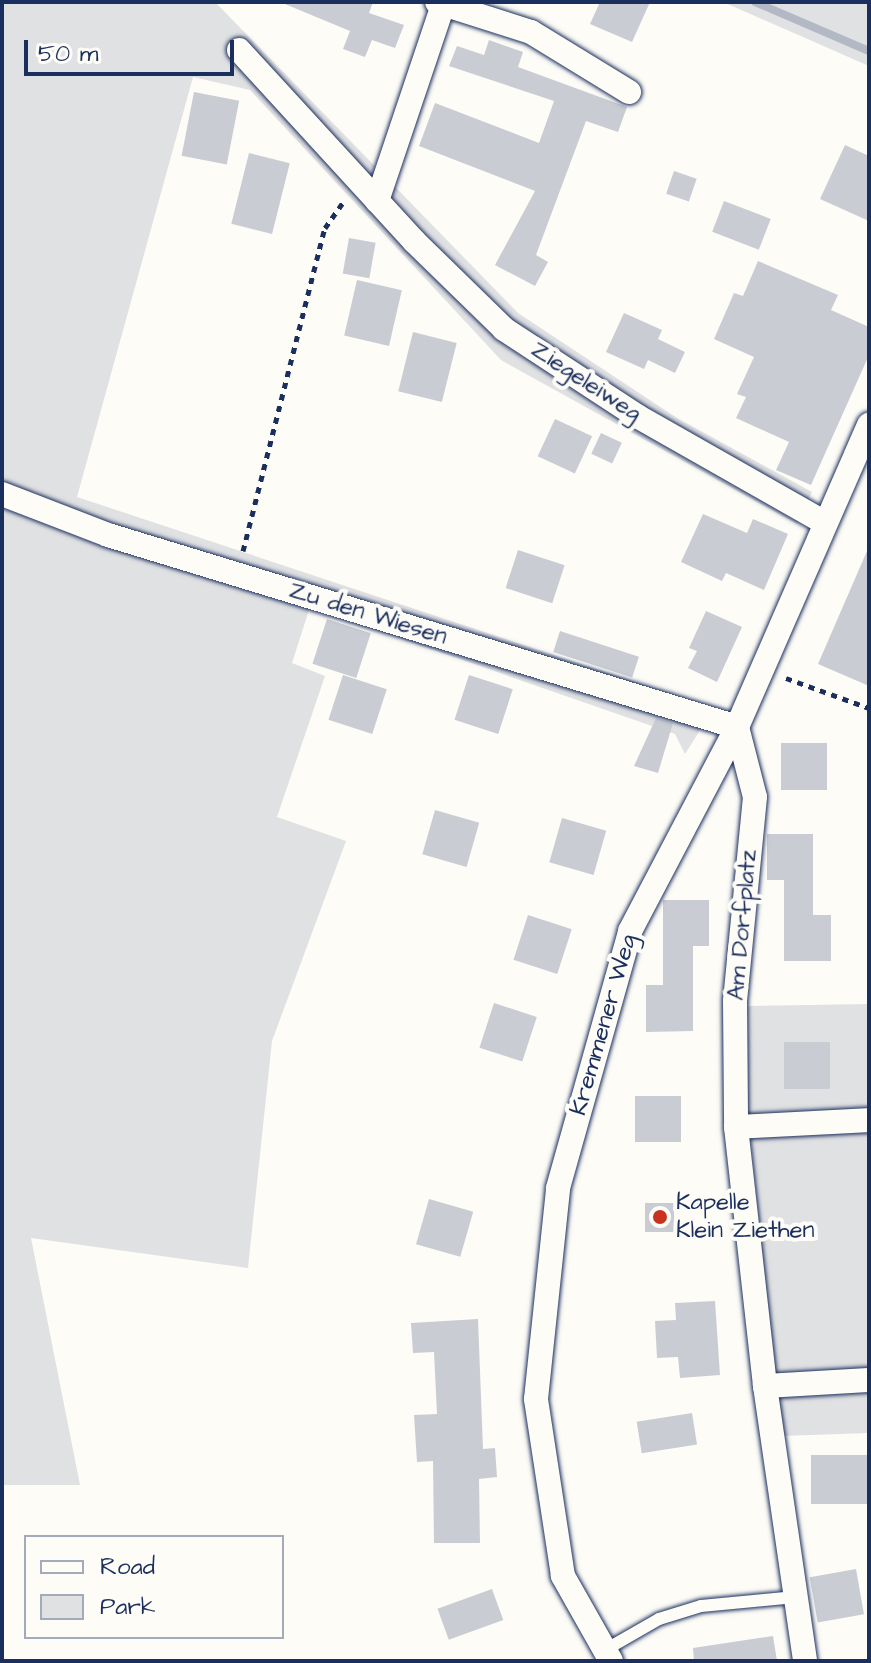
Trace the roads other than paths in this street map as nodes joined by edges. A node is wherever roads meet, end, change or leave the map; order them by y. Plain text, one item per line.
1 (440, 4) edge
2 (239, 50) dead end
3 (629, 92) dead end
4 (377, 201) junction
5 (869, 425) edge
6 (2, 494) edge
7 (825, 523) junction
8 (737, 727) junction
9 (869, 1120) edge
10 (736, 1127) junction
11 (869, 1380) edge
12 (765, 1386) junction
13 (796, 1597) junction
14 (608, 1656) edge
15 (805, 1661) edge

1 - 3 street
1 - 4 street
2 - 4 street, Ziegeleiweg
4 - 7 street, Ziegeleiweg
5 - 7 street, Kremmener Weg
6 - 8 street, Zu den Wiesen
7 - 8 street, Kremmener Weg
8 - 10 street, Am Dorfplatz
8 - 14 street, Kremmener Weg
9 - 10 street
10 - 12 street, Am Dorfplatz
11 - 12 street
12 - 13 street, Am Dorfplatz
13 - 14 lane
13 - 15 street, Am Dorfplatz

